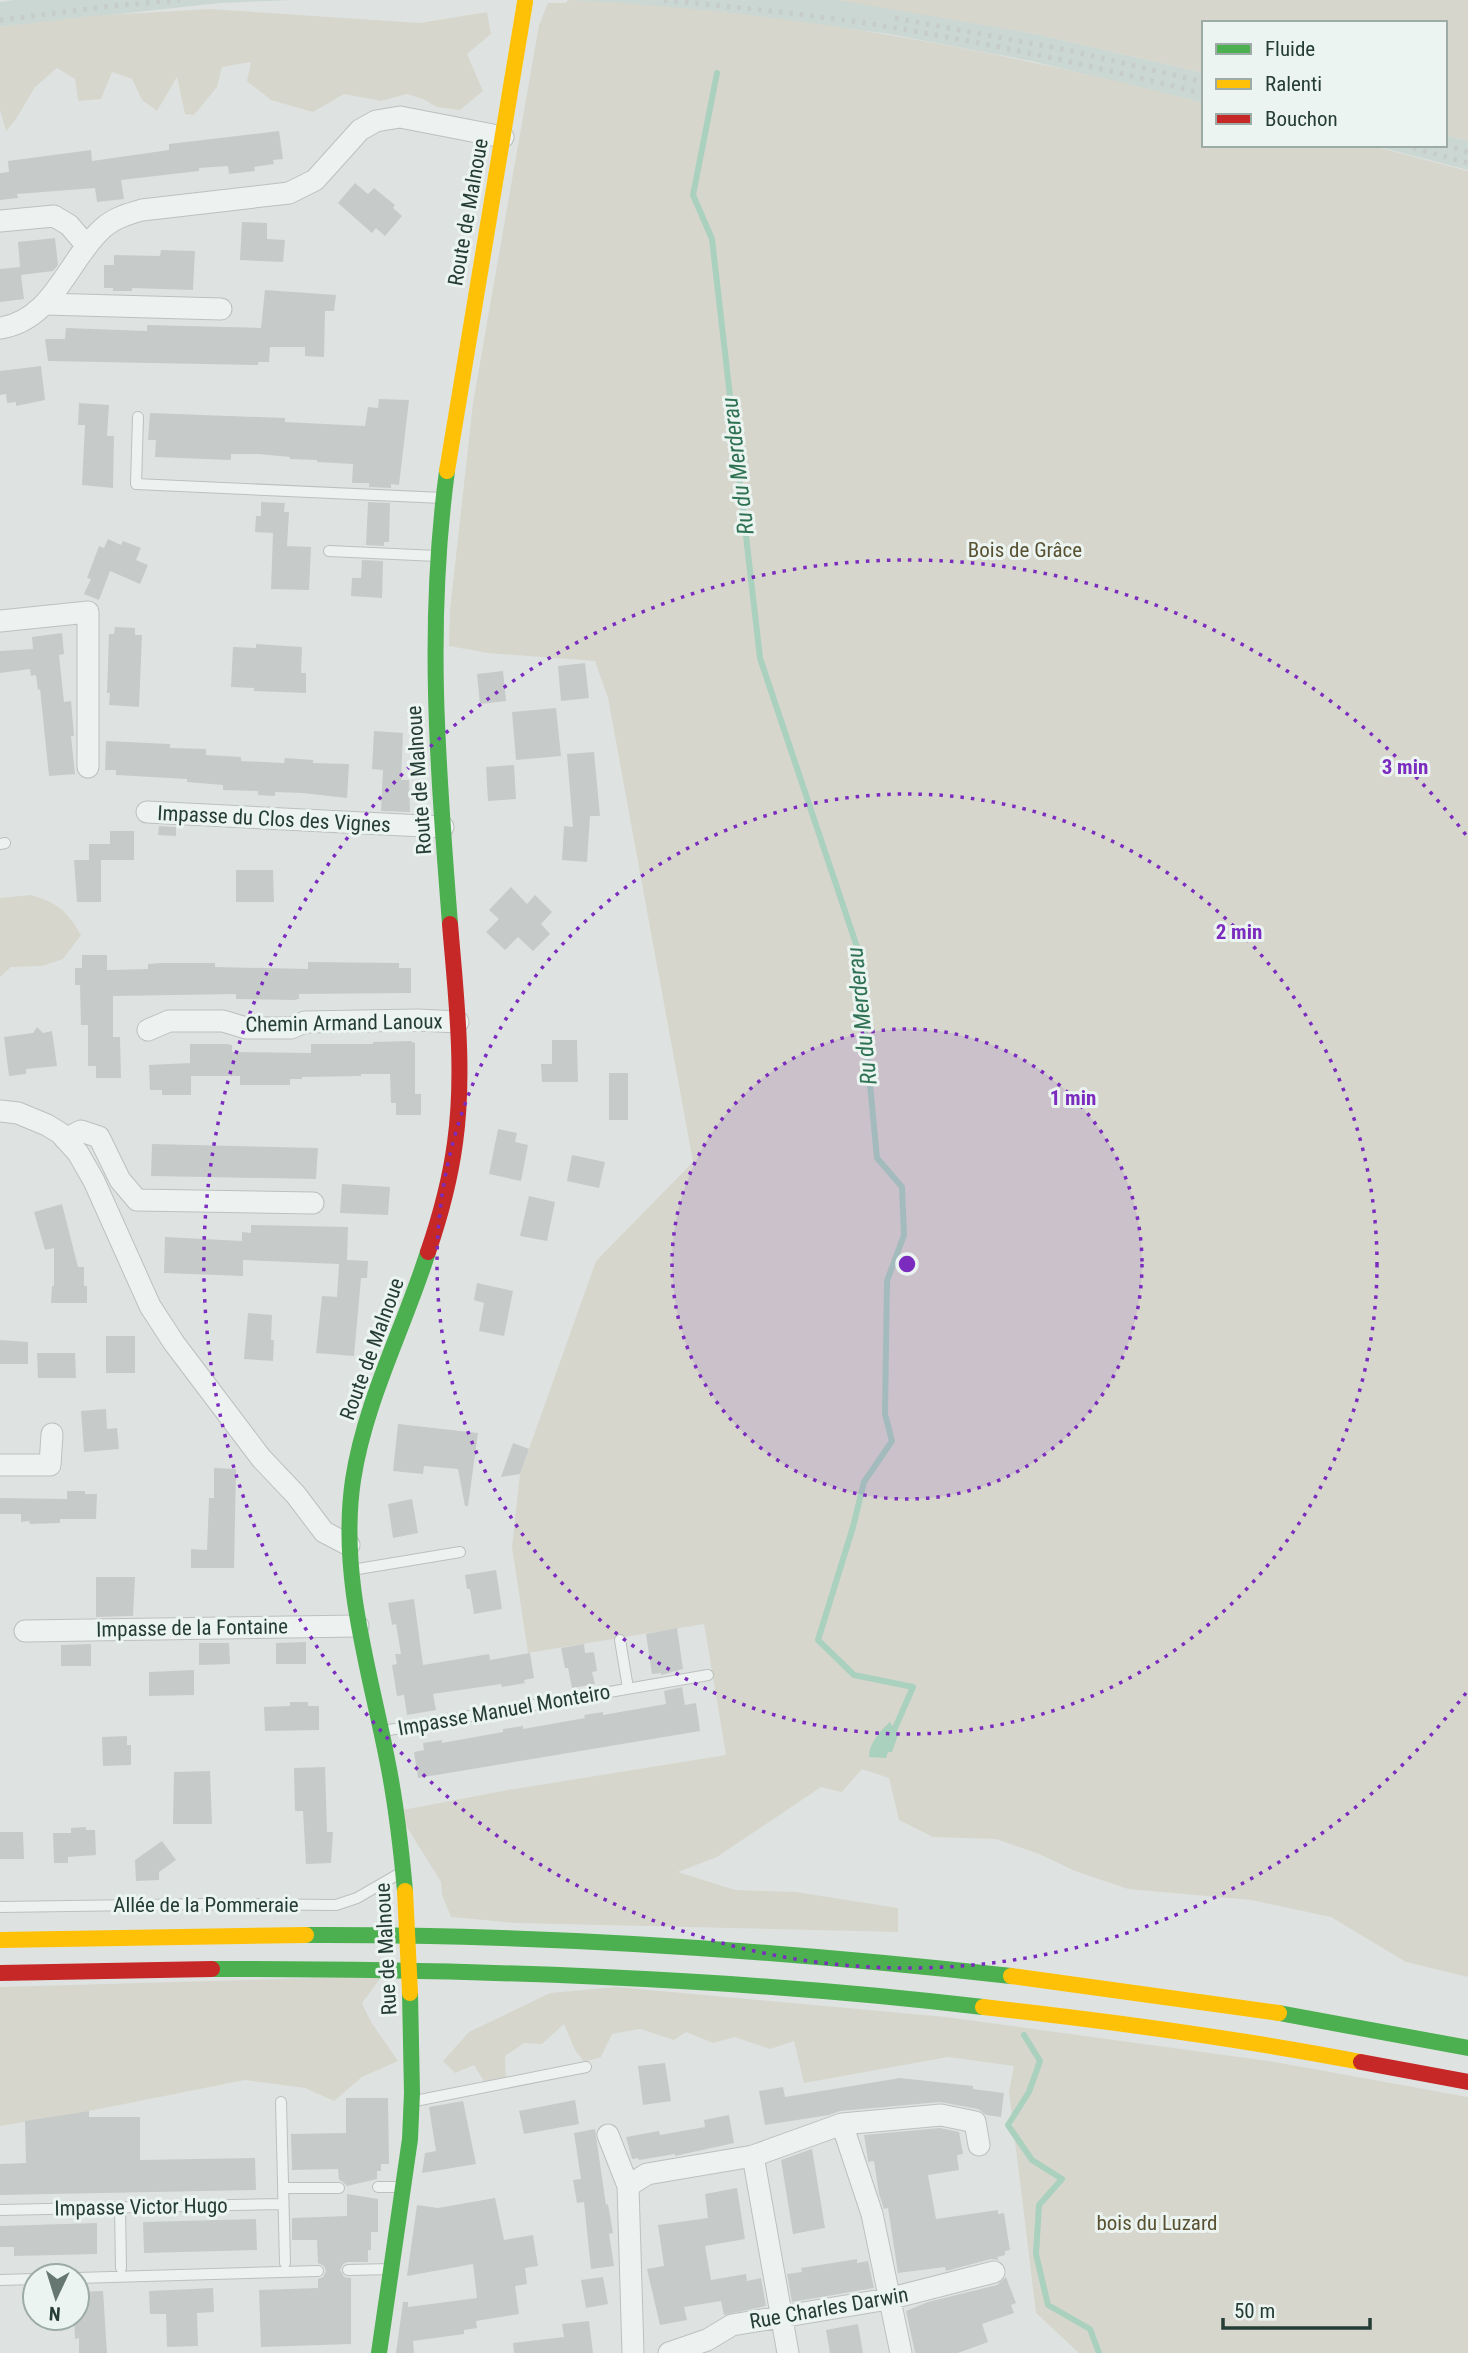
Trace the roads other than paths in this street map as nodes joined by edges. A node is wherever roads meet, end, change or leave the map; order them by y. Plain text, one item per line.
1 (525, 2) dead end
2 (503, 137) junction
3 (0, 221) edge
4 (87, 246) junction
5 (45, 304) junction
6 (221, 309) dead end
7 (0, 328) edge
8 (138, 417) dead end
9 (443, 498) junction
10 (328, 551) dead end
11 (437, 556) junction
12 (0, 621) edge
13 (88, 767) dead end
14 (147, 813) dead end
15 (443, 827) junction
16 (458, 1022) junction
17 (148, 1030) dead end
18 (0, 1111) edge
19 (65, 1139) junction
20 (313, 1202) dead end
21 (51, 1434) dead end
22 (0, 1465) edge
23 (349, 1545) junction
24 (460, 1552) dead end
25 (351, 1570) junction
26 (358, 1626) junction
27 (26, 1631) dead end
28 (620, 1640) dead end
29 (708, 1675) dead end
30 (628, 1688) junction
31 (381, 1731) junction
32 (403, 1871) junction
33 (0, 1907) edge
34 (0, 1940) edge
35 (0, 1973) edge
36 (1468, 2048) edge
37 (586, 2067) dead end
38 (1468, 2082) edge
39 (281, 2102) dead end
40 (412, 2102) junction
41 (842, 2124) junction
42 (608, 2135) dead end
43 (979, 2145) dead end
44 (753, 2156) junction
45 (628, 2186) junction
46 (405, 2187) junction
47 (282, 2188) junction
48 (339, 2188) dead end
49 (377, 2188) dead end
50 (283, 2204) junction
51 (120, 2208) junction
52 (0, 2210) edge
53 (285, 2263) dead end
54 (121, 2268) dead end
55 (392, 2269) junction
56 (348, 2270) dead end
57 (318, 2271) dead end
58 (994, 2272) dead end
59 (91, 2278) edge
60 (21, 2279) edge
61 (0, 2280) edge
62 (888, 2299) junction
63 (782, 2316) junction
64 (379, 2353) edge
65 (633, 2353) edge
66 (669, 2353) edge
67 (788, 2353) edge
68 (901, 2353) edge

1 - 2 main road, Route de Malnoue
2 - 4 street
2 - 9 main road, Route de Malnoue
3 - 4 street
4 - 5 street
5 - 6 street
5 - 7 street
8 - 9 lane
9 - 11 main road, Route de Malnoue
10 - 11 lane
11 - 15 main road, Route de Malnoue
12 - 13 street
14 - 15 street, Impasse du Clos des Vignes
15 - 16 main road, Route de Malnoue
16 - 17 street, Chemin Armand Lanoux
16 - 23 main road, Route de Malnoue
18 - 19 street
19 - 20 street
19 - 23 street
21 - 22 street
23 - 25 main road, Rue de Malnoue
24 - 25 lane
25 - 26 main road, Rue de Malnoue
26 - 27 street, Impasse de la Fontaine
26 - 31 main road, Rue de Malnoue
28 - 30 lane, Impasse Manuel Monteiro
29 - 30 lane, Impasse Manuel Monteiro
30 - 31 lane, Impasse Manuel Monteiro
31 - 32 main road, Rue de Malnoue
32 - 33 lane, Allée de la Pommeraie
32 - 40 main road, Rue de Malnoue, bridge
34 - 36 main road
35 - 38 main road
37 - 40 lane
39 - 47 lane
40 - 46 main road, Rue de Malnoue
41 - 43 street
41 - 44 street
41 - 62 street
42 - 45 street
44 - 45 street
44 - 63 street
45 - 65 street
46 - 49 lane
46 - 55 main road, Rue de Malnoue
47 - 48 lane
47 - 50 lane
50 - 51 lane, Impasse Victor Hugo
50 - 53 lane
51 - 52 lane, Impasse Victor Hugo
51 - 54 lane
55 - 56 lane
55 - 64 main road, Rue de Malnoue
57 - 59 lane
58 - 62 street, Rue Charles Darwin
60 - 61 lane
62 - 63 street, Rue Charles Darwin
62 - 68 street
63 - 66 street, Rue Charles Darwin
63 - 67 street

